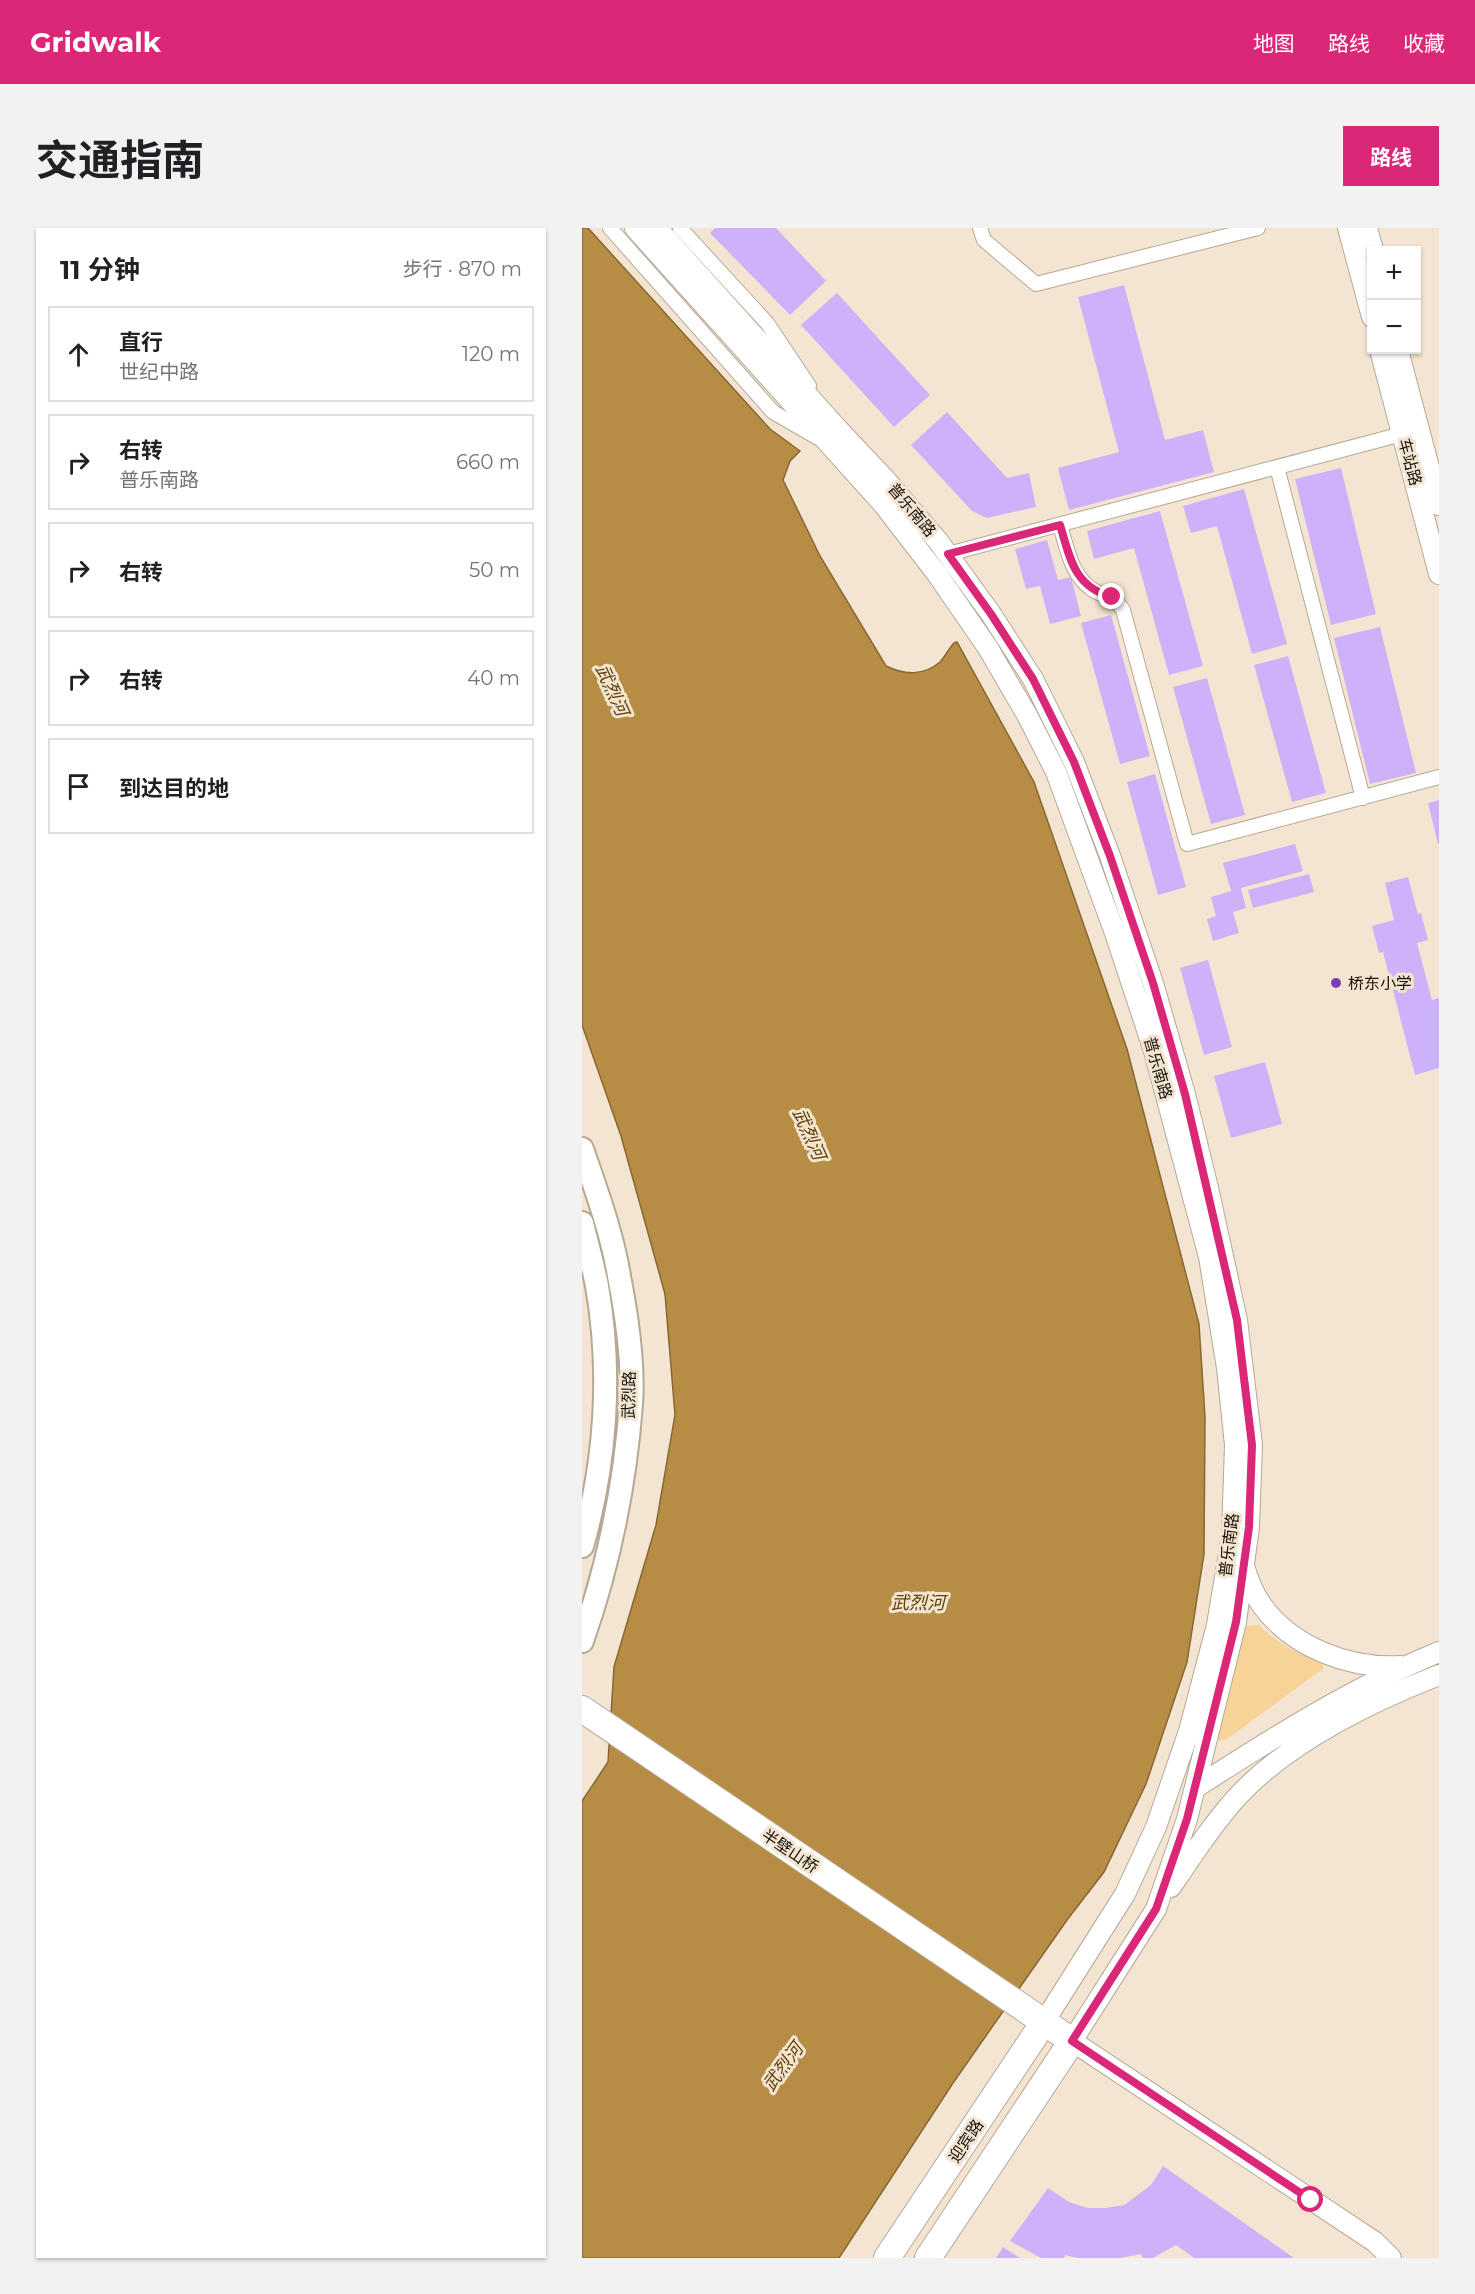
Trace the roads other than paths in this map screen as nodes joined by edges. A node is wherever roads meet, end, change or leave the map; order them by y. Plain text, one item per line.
1 (610, 228) edge
2 (635, 228) edge
3 (657, 228) edge
4 (680, 228) edge
5 (980, 228) edge
6 (1258, 228) edge
7 (1348, 228) edge
8 (1367, 228) edge
9 (1372, 246) edge
10 (1367, 301) edge
11 (1381, 354) edge
12 (1399, 354) edge
13 (1402, 434) junction
14 (835, 438) junction
15 (1277, 467) junction
16 (1439, 505) edge
17 (1060, 525) junction
18 (948, 554) junction
19 (1439, 574) edge
20 (1439, 777) edge
21 (1363, 798) junction
22 (582, 1149) edge
23 (582, 1223) edge
24 (582, 1546) edge
25 (1244, 1566) junction
26 (582, 1641) edge
27 (1439, 1652) edge
28 (1407, 1665) junction
29 (1439, 1675) edge
30 (587, 1712) edge
31 (1195, 1788) junction
32 (1156, 1909) junction
33 (1044, 2022) junction
34 (1072, 2041) junction
35 (887, 2258) edge
36 (928, 2258) edge
37 (1391, 2258) edge

1 - 14 street
2 - 14 main road, 普乐南路
3 - 14 main road, 普乐南路
4 - 14 street
5 - 6 street
7 - 10 main road
8 - 9 main road
11 - 13 main road, 车站路
12 - 16 main road, 车站路
13 - 15 street
13 - 19 main road, 车站路
14 - 18 main road, 普乐南路
14 - 33 main road, 普乐南路
15 - 17 street
15 - 21 street
17 - 18 street
17 - 21 street
18 - 25 main road, 普乐南路
20 - 21 street
22 - 26 main road, 武烈路
23 - 24 main road, 武烈路
25 - 28 main road
25 - 31 main road, 普乐南路
27 - 28 main road
28 - 31 main road
29 - 32 main road
30 - 33 highway, 半壁山桥
31 - 32 main road, 普乐南路
32 - 34 main road, 普乐南路
33 - 34 highway, 半壁山桥
33 - 35 highway, 迎宾路
34 - 36 highway, 迎宾路
34 - 37 main road

